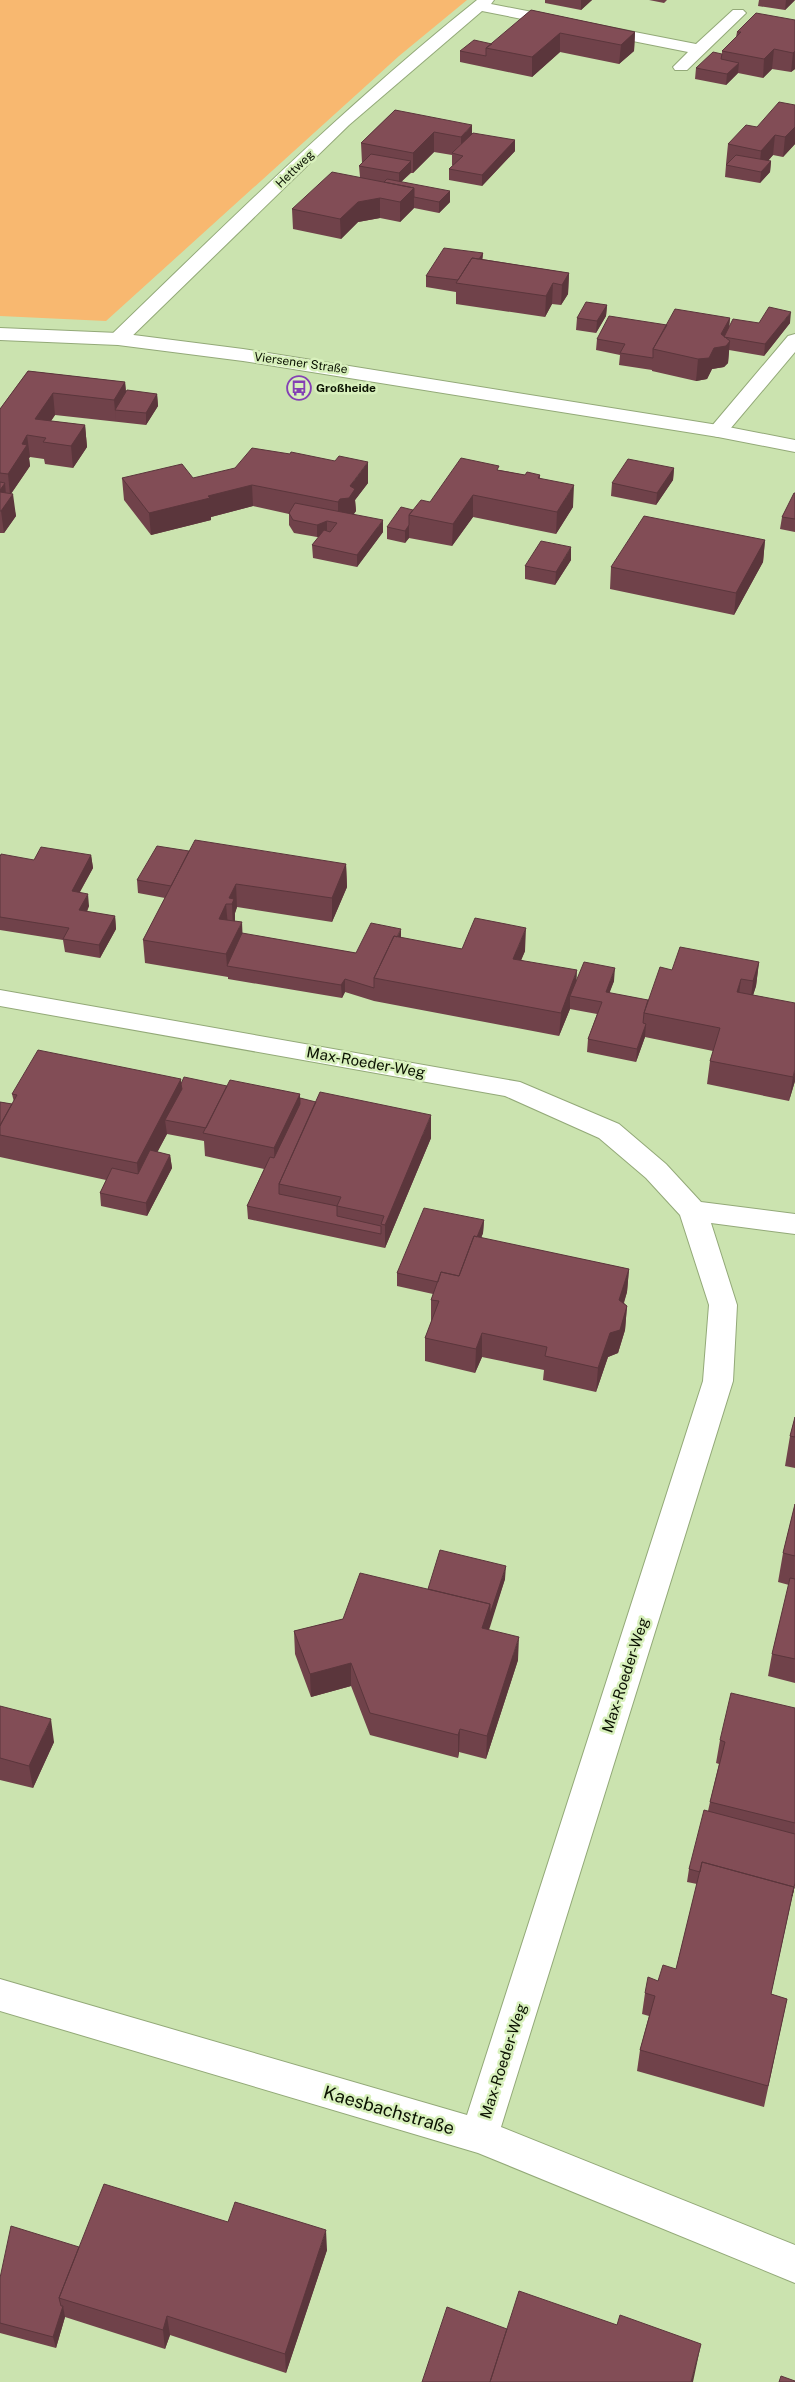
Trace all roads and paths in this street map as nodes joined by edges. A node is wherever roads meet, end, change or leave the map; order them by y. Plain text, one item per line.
1 (482, 3) edge
2 (738, 13) dead end
3 (699, 49) junction
4 (681, 67) dead end
5 (0, 334) edge
6 (118, 339) junction
7 (795, 340) edge
8 (718, 431) junction
9 (795, 446) edge
10 (0, 998) edge
11 (693, 1211) junction
12 (795, 1224) edge
13 (0, 1995) edge
14 (479, 2136) junction
15 (795, 2264) edge

1 - 3 street, Hettweg
1 - 6 street, Hettweg
2 - 3 street
3 - 4 street
5 - 6 street, Viersener Straße
6 - 8 street, Viersener Straße
7 - 8 street
8 - 9 street, Viersener Straße
10 - 11 street, Max-Roeder-Weg
11 - 12 street
11 - 14 street, Max-Roeder-Weg
13 - 14 street, Kaesbachstraße
14 - 15 street, Kaesbachstraße

